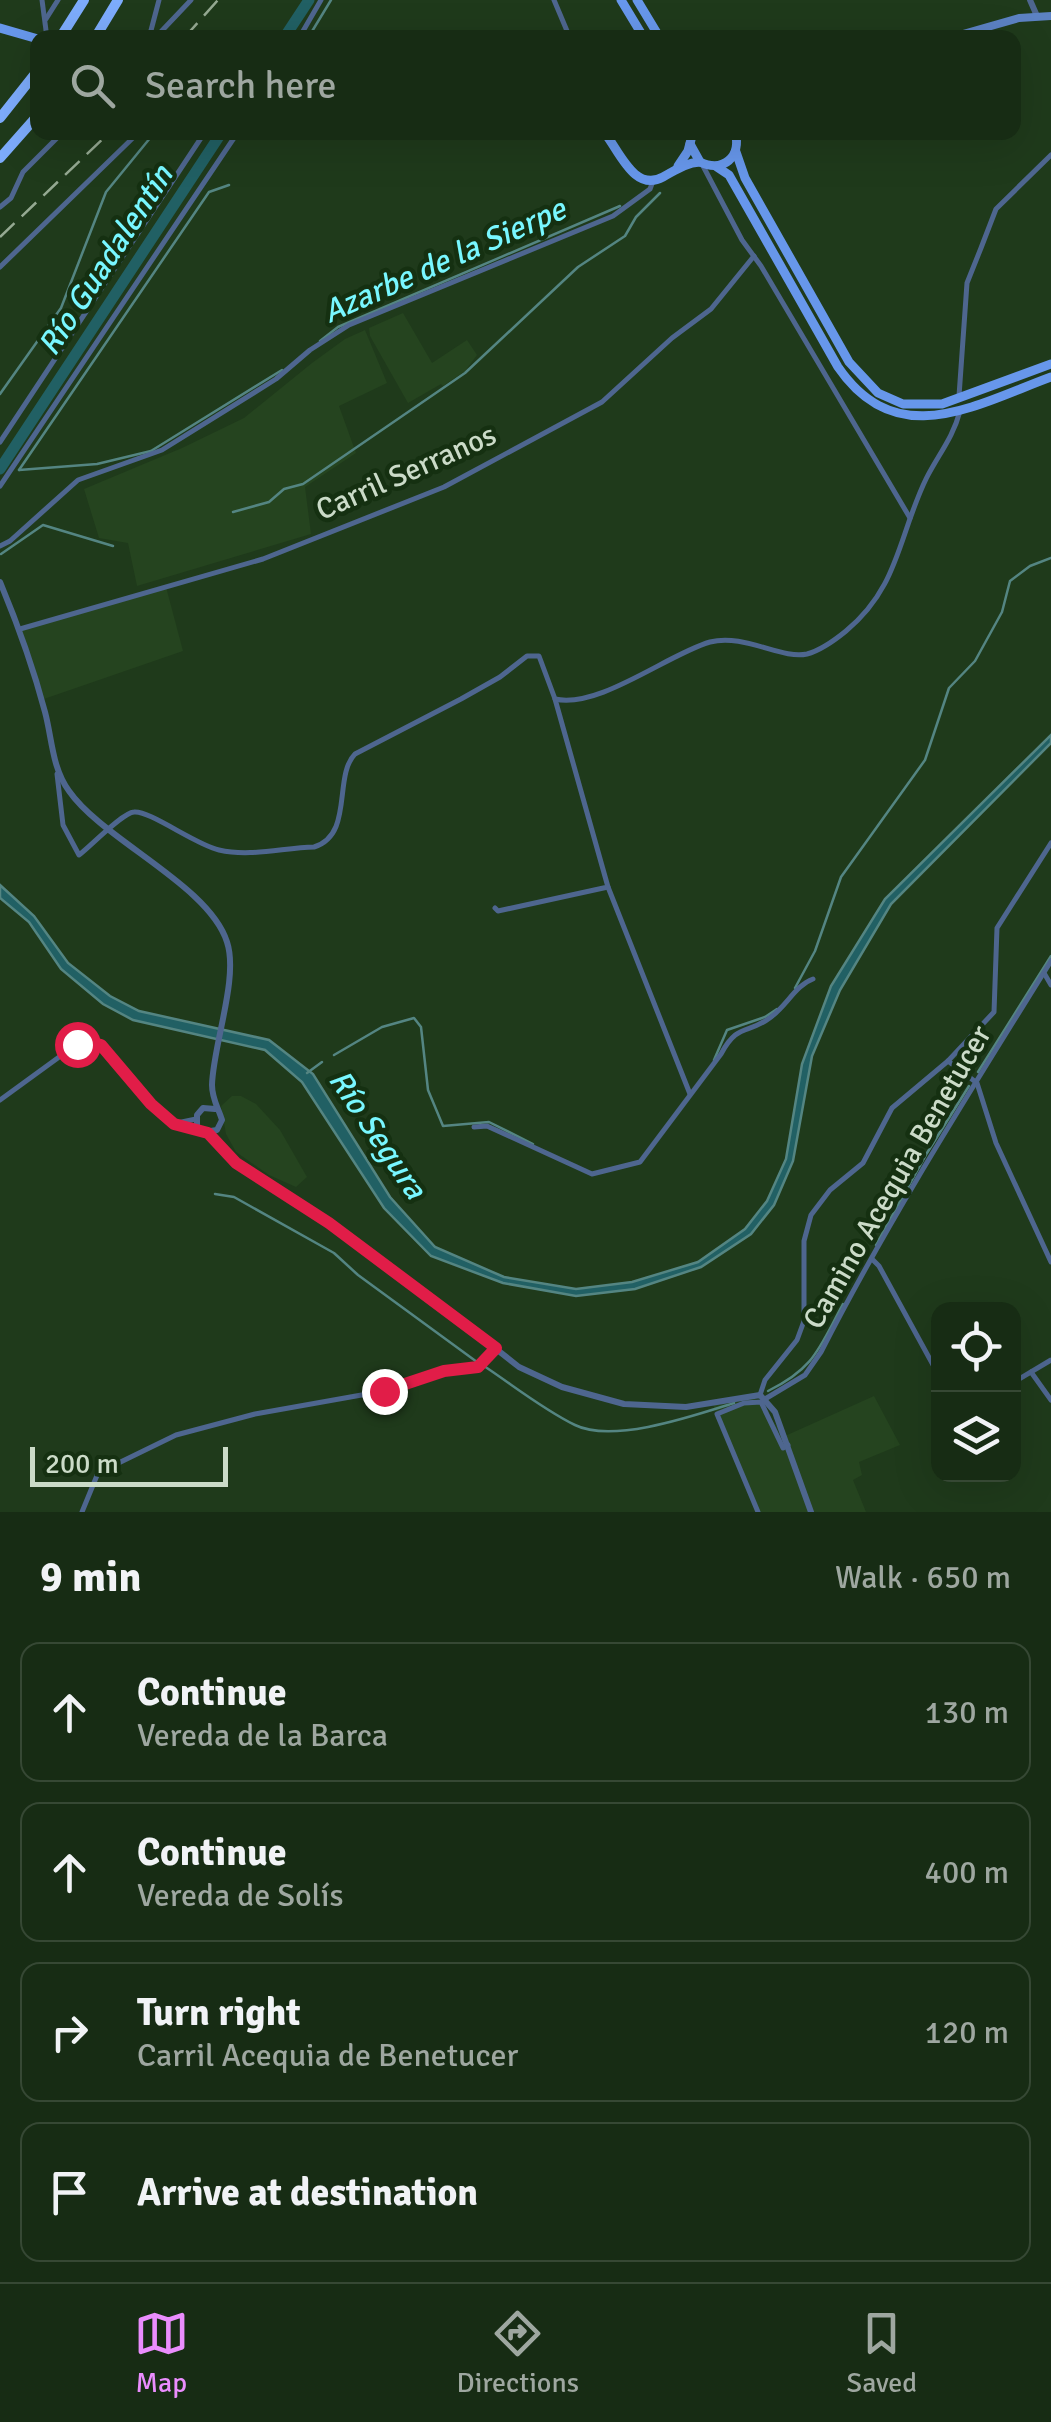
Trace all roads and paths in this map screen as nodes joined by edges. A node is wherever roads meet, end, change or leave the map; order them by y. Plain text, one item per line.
1 (42, 0) edge
2 (58, 0) edge
3 (84, 0) edge
4 (118, 0) edge
5 (158, 0) edge
6 (191, 0) edge
7 (321, 0) edge
8 (554, 0) edge
9 (621, 0) edge
10 (637, 0) edge
11 (1030, 0) edge
12 (1036, 16) junction
13 (1051, 16) edge
14 (44, 20) junction
15 (0, 28) edge
16 (45, 30) edge
17 (65, 30) edge
18 (100, 30) edge
19 (153, 30) edge
20 (160, 30) edge
21 (304, 30) edge
22 (567, 30) edge
23 (639, 30) edge
24 (655, 30) edge
25 (976, 30) edge
26 (30, 37) edge
27 (30, 80) edge
28 (0, 118) edge
29 (30, 124) edge
30 (55, 140) edge
31 (132, 140) edge
32 (200, 140) edge
33 (233, 140) edge
34 (610, 140) edge
35 (691, 140) edge
36 (737, 140) edge
37 (690, 144) junction
38 (1051, 155) edge
39 (0, 158) edge
40 (701, 163) junction
41 (718, 166) junction
42 (673, 170) junction
43 (654, 181) junction
44 (0, 207) edge
45 (754, 256) junction
46 (0, 267) edge
47 (1051, 364) edge
48 (1051, 377) edge
49 (958, 399) junction
50 (960, 411) junction
51 (0, 442) edge
52 (0, 486) edge
53 (910, 518) junction
54 (0, 546) edge
55 (0, 582) edge
56 (20, 629) junction
57 (555, 699) junction
58 (56, 767) junction
59 (111, 829) junction
60 (1051, 843) edge
61 (608, 887) junction
62 (495, 908) dead end
63 (1051, 961) edge
64 (1044, 972) junction
65 (813, 979) dead end
66 (1051, 985) edge
67 (948, 1061) junction
68 (977, 1083) junction
69 (212, 1088) junction
70 (690, 1095) junction
71 (0, 1100) edge
72 (202, 1108) junction
73 (215, 1109) junction
74 (196, 1119) junction
75 (174, 1124) junction
76 (220, 1127) junction
77 (474, 1127) dead end
78 (204, 1132) junction
79 (226, 1149) junction
80 (872, 1259) junction
81 (1051, 1262) edge
82 (496, 1348) junction
83 (1051, 1360) edge
84 (931, 1361) edge
85 (1031, 1372) junction
86 (1021, 1378) edge
87 (762, 1397) junction
88 (1051, 1400) edge
89 (788, 1445) junction
90 (82, 1512) edge
91 (758, 1512) edge
92 (812, 1512) edge

1 - 14 street
2 - 14 street
3 - 17 highway
4 - 18 highway
5 - 19 street
6 - 20 street
7 - 21 street
8 - 22 street
9 - 23 main road
10 - 24 main road
11 - 12 street
12 - 13 main road
12 - 25 main road
14 - 16 street
15 - 26 main road
27 - 28 highway
29 - 39 highway
30 - 44 street
31 - 46 street
32 - 51 street
33 - 52 street
34 - 43 main road
35 - 37 main road
36 - 41 main road
36 - 49 main road
37 - 40 main road
37 - 42 main road
38 - 49 street
40 - 41 main road
40 - 42 main road
40 - 45 street
41 - 50 main road
42 - 43 main road
43 - 54 street
45 - 53 street
45 - 56 street, Carril Serranos
47 - 49 main road
48 - 50 main road
50 - 53 street
53 - 57 street
55 - 56 street
56 - 58 street
57 - 59 street
57 - 61 street
58 - 59 street
58 - 59 street
59 - 69 street
60 - 67 street
61 - 62 street
61 - 70 street
63 - 64 street, Camino Acequia Benetucer
64 - 66 street
64 - 68 street, Camino Acequia Benetucer
65 - 70 street
67 - 68 street
67 - 87 street
68 - 80 street, Camino Acequia Benetucer
68 - 81 street
69 - 72 street
69 - 73 street
70 - 77 street
71 - 75 street
72 - 73 street
72 - 74 street
73 - 76 street
74 - 75 street
74 - 78 street
75 - 78 street
76 - 78 street
76 - 79 street
78 - 79 street
79 - 82 street
80 - 84 street
80 - 87 street, Camino Acequia Benetucer
82 - 87 street
82 - 90 street
83 - 85 street
85 - 86 street
85 - 88 street
87 - 89 street
89 - 91 street
89 - 92 street

